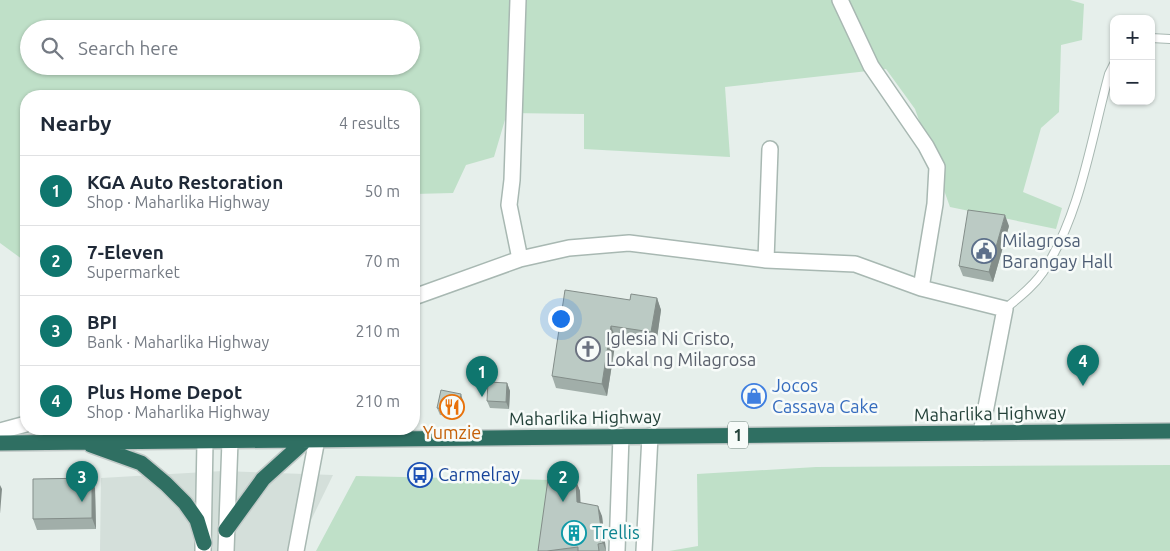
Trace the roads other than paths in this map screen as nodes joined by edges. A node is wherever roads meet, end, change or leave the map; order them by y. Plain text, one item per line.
1 (518, 0) edge
2 (840, 0) edge
3 (1155, 38) edge
4 (1170, 39) edge
5 (1110, 72) edge
6 (770, 149) dead end
7 (520, 259) junction
8 (766, 260) junction
9 (921, 288) junction
10 (420, 295) edge
11 (1005, 309) junction
12 (20, 426) edge
13 (0, 431) edge
14 (1170, 431) edge
15 (981, 433) junction
16 (621, 436) junction
17 (650, 436) junction
18 (205, 440) junction
19 (312, 440) junction
20 (83, 441) junction
21 (230, 441) junction
22 (0, 442) edge
23 (226, 530) junction
24 (204, 547) edge
25 (226, 551) edge
26 (296, 551) edge
27 (617, 551) edge
28 (644, 551) edge

1 - 7 street
2 - 9 street
3 - 4 lane
5 - 11 lane
6 - 8 street
7 - 8 street
7 - 10 street
8 - 9 street
9 - 11 street
11 - 15 street
12 - 13 street
14 - 15 highway, Maharlika Highway / 1
15 - 17 highway, Maharlika Highway / 1
16 - 17 highway, Maharlika Highway / 1
16 - 19 highway, Maharlika Highway / 1
16 - 27 street
17 - 28 street
18 - 20 highway, Maharlika Highway / 1
18 - 21 highway, Maharlika Highway / 1
18 - 24 street
19 - 21 highway, Maharlika Highway / 1
19 - 23 highway
19 - 26 street
20 - 22 highway, Maharlika Highway / 1
20 - 24 highway
21 - 23 street
23 - 25 street

